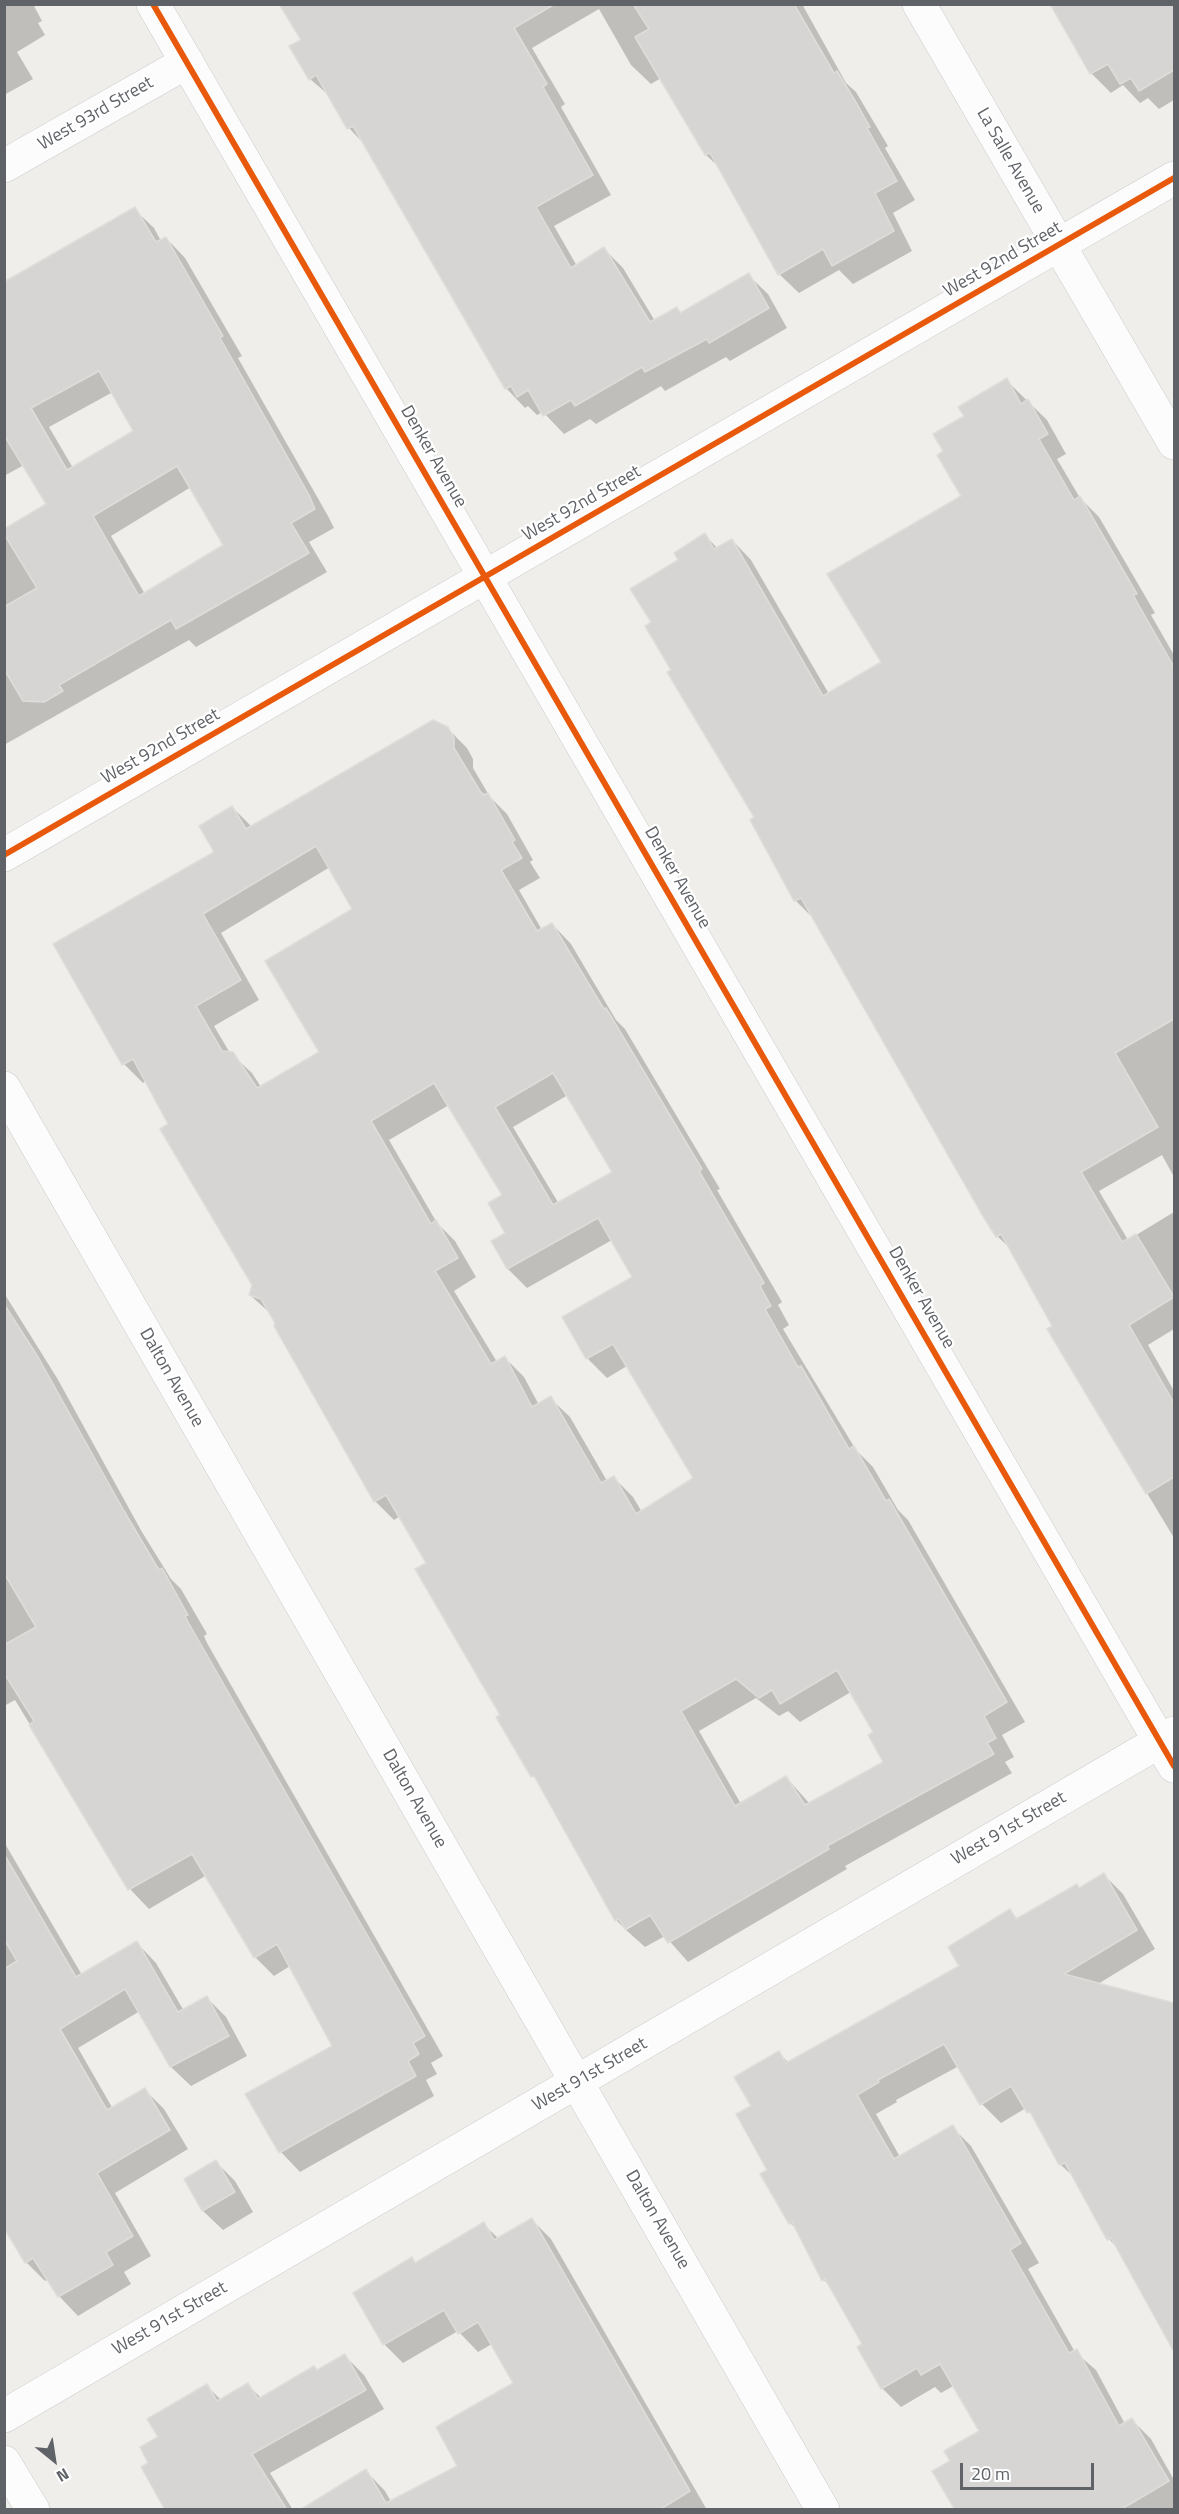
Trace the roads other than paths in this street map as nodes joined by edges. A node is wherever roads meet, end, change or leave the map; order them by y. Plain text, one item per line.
1 (153, 4) edge
2 (919, 4) edge
3 (186, 62) junction
4 (4, 166) edge
5 (1174, 178) edge
6 (1059, 245) junction
7 (1174, 443) edge
8 (485, 577) junction
9 (4, 855) edge
10 (4, 1088) edge
11 (1170, 1747) edge
12 (578, 2082) junction
13 (4, 2416) edge
14 (4, 2462) edge
15 (33, 2510) edge
16 (823, 2510) edge

1 - 3 street, Denker Avenue
2 - 6 street, La Salle Avenue
3 - 4 street, West 93rd Street
3 - 8 street, Denker Avenue
5 - 6 street, West 92nd Street
6 - 7 street, La Salle Avenue
6 - 8 street, West 92nd Street
8 - 9 street, West 92nd Street
8 - 11 street, Denker Avenue
10 - 12 street, Dalton Avenue
11 - 12 street, West 91st Street
12 - 13 street, West 91st Street
12 - 16 street, Dalton Avenue
14 - 15 street

